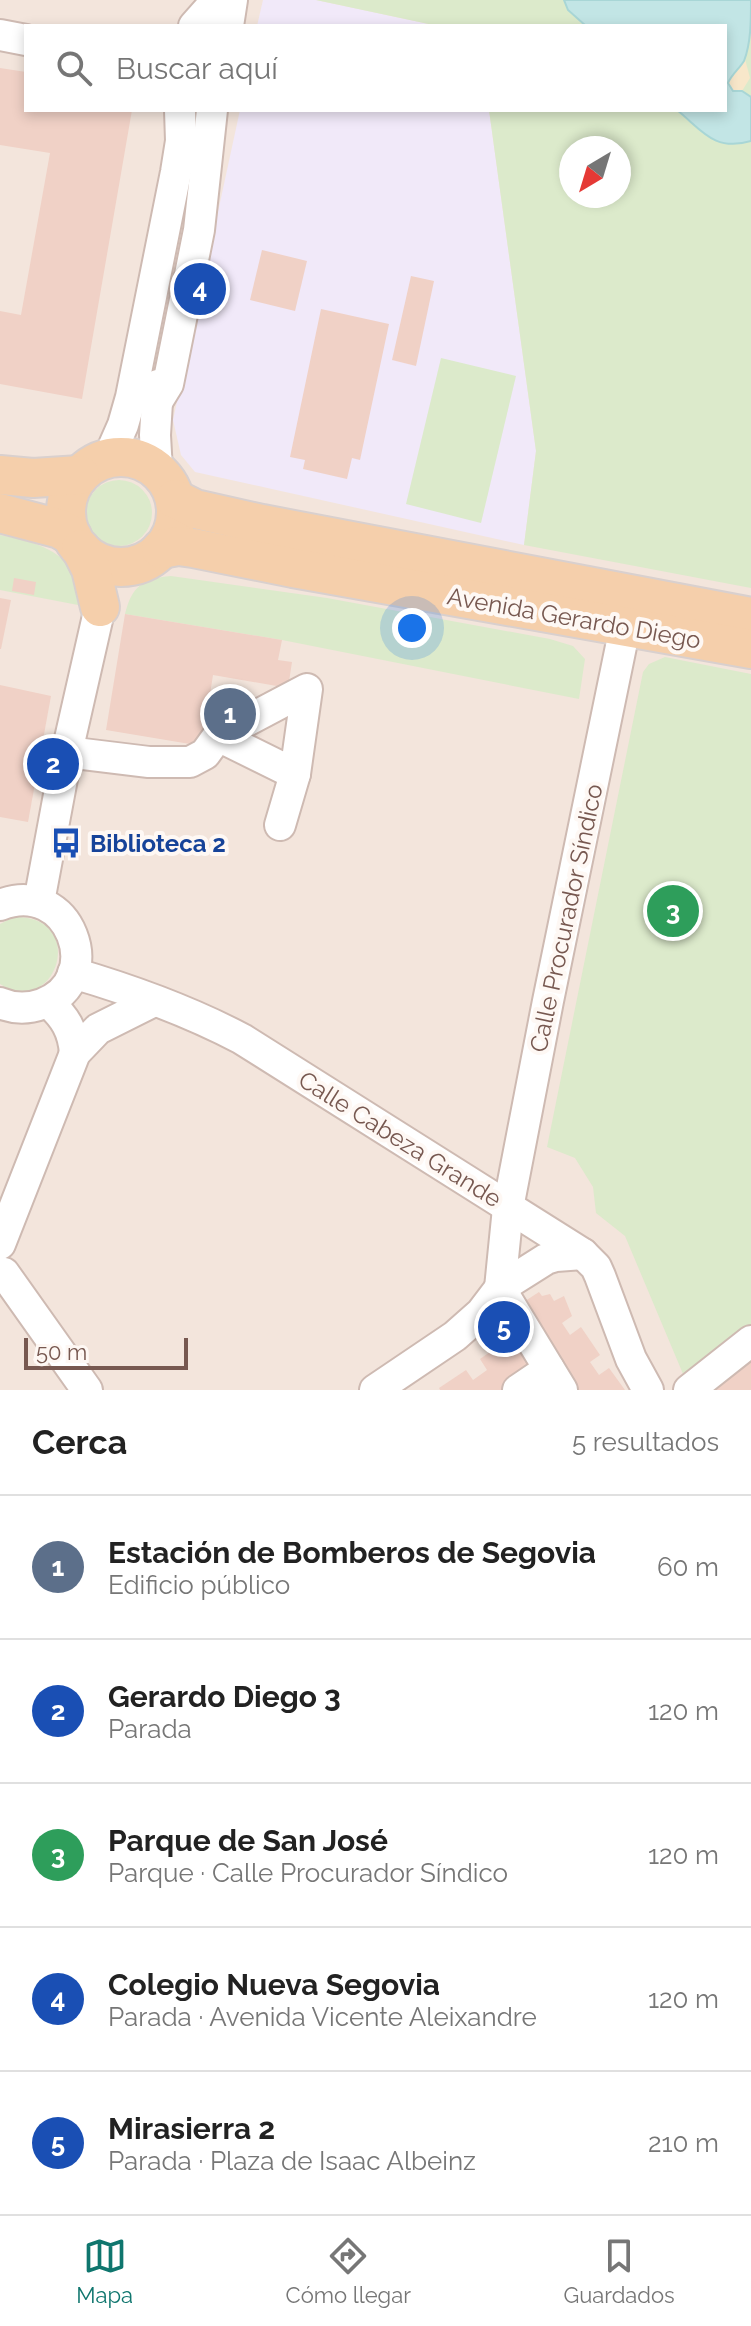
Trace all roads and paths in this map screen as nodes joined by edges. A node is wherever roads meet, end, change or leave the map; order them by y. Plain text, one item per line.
1 (217, 0) edge
2 (232, 0) edge
3 (196, 24) edge
4 (228, 24) edge
5 (0, 35) edge
6 (24, 40) edge
7 (180, 112) edge
8 (212, 112) edge
9 (94, 467) junction
10 (0, 475) edge
11 (166, 485) junction
12 (0, 513) edge
13 (77, 542) junction
14 (149, 557) junction
15 (751, 617) edge
16 (625, 627) junction
17 (104, 631) junction
18 (751, 649) edge
19 (218, 736) junction
20 (67, 752) junction
21 (295, 774) junction
22 (280, 825) dead end
23 (39, 902) junction
24 (0, 905) edge
25 (73, 973) junction
26 (154, 1001) junction
27 (48, 1002) junction
28 (0, 1003) edge
29 (75, 1053) junction
30 (508, 1208) junction
31 (0, 1244) edge
32 (583, 1254) junction
33 (0, 1272) edge
34 (500, 1288) junction
35 (751, 1341) edge
36 (556, 1380) edge
37 (87, 1390) edge
38 (375, 1390) edge
39 (518, 1390) edge
40 (648, 1390) edge
41 (689, 1390) edge

1 - 3 street
2 - 4 street
5 - 6 street
7 - 9 street
8 - 11 street
9 - 10 main road
9 - 11 main road
9 - 13 main road
11 - 14 main road
11 - 15 main road, Avenida Gerardo Diego
12 - 13 main road
13 - 14 main road
13 - 17 main road
14 - 16 main road, Avenida Gerardo Diego
14 - 17 main road
16 - 18 main road, Avenida Gerardo Diego
16 - 30 street, Calle Procurador Síndico
17 - 20 street
19 - 20 street
19 - 21 street
19 - 21 street
20 - 23 street
21 - 22 street
23 - 24 street
23 - 25 street
25 - 26 street, Calle Cabeza Grande
25 - 27 street
26 - 29 street
26 - 30 street, Calle Cabeza Grande
27 - 28 street
27 - 29 street
29 - 31 street
30 - 32 street, Calle Cabeza Grande
30 - 34 street, Calle Procurador Síndico
32 - 34 street
32 - 40 street, Calle Cabeza Grande
33 - 37 street
34 - 36 street
34 - 38 street
35 - 41 street
36 - 39 street

